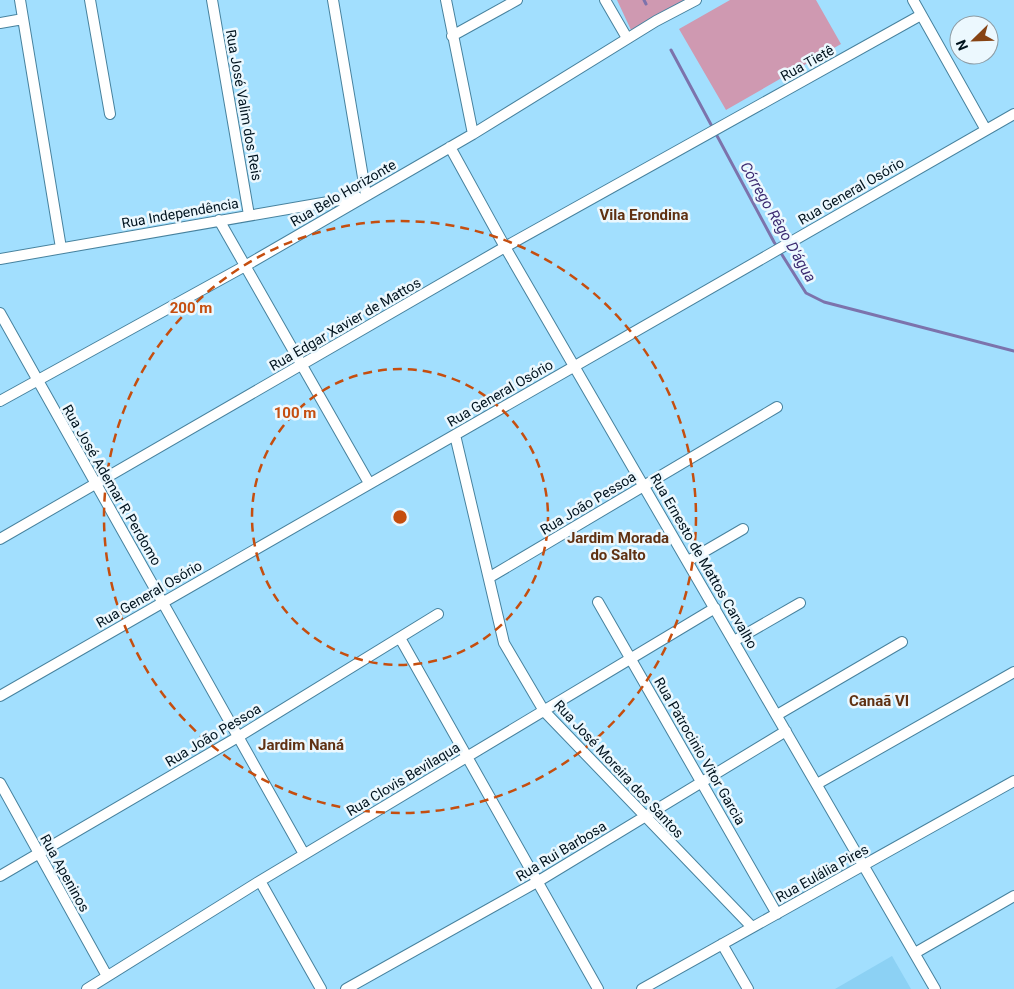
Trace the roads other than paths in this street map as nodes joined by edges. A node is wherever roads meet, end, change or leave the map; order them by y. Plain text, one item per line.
1 (20, 0) edge
2 (90, 0) edge
3 (212, 0) edge
4 (333, 0) edge
5 (446, 0) edge
6 (518, 0) edge
7 (604, 0) edge
8 (696, 0) edge
9 (913, 0) edge
10 (921, 15) junction
11 (23, 19) junction
12 (0, 23) edge
13 (452, 36) junction
14 (627, 38) junction
15 (110, 114) dead end
16 (1012, 116) edge
17 (986, 130) junction
18 (472, 134) junction
19 (706, 135) joint
20 (450, 147) junction
21 (366, 195) junction
22 (249, 215) junction
23 (219, 220) junction
24 (505, 247) junction
25 (61, 248) junction
26 (0, 259) edge
27 (245, 266) junction
28 (0, 313) edge
29 (575, 365) junction
30 (301, 366) junction
31 (37, 380) junction
32 (0, 402) edge
33 (777, 406) dead end
34 (454, 435) junction
35 (95, 483) junction
36 (369, 483) junction
37 (645, 486) junction
38 (743, 529) dead end
39 (0, 539) edge
40 (688, 561) junction
41 (490, 577) junction
42 (162, 602) junction
43 (598, 602) dead end
44 (800, 603) dead end
45 (715, 608) junction
46 (438, 614) dead end
47 (400, 638) junction
48 (734, 641) junction
49 (902, 642) dead end
50 (630, 658) junction
51 (1014, 672) edge
52 (0, 696) edge
53 (544, 711) junction
54 (777, 715) junction
55 (786, 731) junction
56 (238, 737) junction
57 (467, 757) junction
58 (1014, 780) edge
59 (701, 781) junction
60 (0, 783) edge
61 (817, 784) junction
62 (645, 817) junction
63 (39, 853) junction
64 (304, 854) junction
65 (864, 866) junction
66 (0, 876) edge
67 (260, 881) junction
68 (537, 882) junction
69 (1014, 896) edge
70 (777, 914) junction
71 (752, 927) junction
72 (722, 944) junction
73 (915, 953) junction
74 (107, 976) junction
75 (87, 989) edge
76 (322, 989) edge
77 (346, 989) edge
78 (598, 989) edge
79 (642, 989) edge
80 (748, 989) edge
81 (935, 989) edge

1 - 11 street
2 - 15 street
3 - 22 street, Rua José Valim dos Reis
4 - 21 street
5 - 13 street
6 - 13 street
7 - 14 street
8 - 14 street, Rua Belo Horizonte
9 - 10 street
10 - 17 street
10 - 19 street, Rua Tietê
11 - 12 street
11 - 25 street
13 - 18 street
14 - 18 street, Rua Belo Horizonte
16 - 17 street, Rua General Osório
17 - 29 street, Rua General Osório
18 - 20 street, Rua Belo Horizonte
19 - 24 street, Rua Edgar Xavier de Mattos
20 - 21 street, Rua Belo Horizonte
20 - 24 street, Rua Ernesto de Mattos Carvalho
21 - 22 street, Rua Independência
21 - 27 street, Rua Belo Horizonte
22 - 23 street, Rua Independência
23 - 25 street, Rua Independência
23 - 27 street
24 - 29 street, Rua Ernesto de Mattos Carvalho
24 - 30 street, Rua Edgar Xavier de Mattos
25 - 26 street, Rua Independência
27 - 30 street
27 - 31 street, Rua Belo Horizonte
28 - 31 street, Rua José Ademar R Perdomo
29 - 34 street, Rua General Osório
29 - 37 street, Rua Ernesto de Mattos Carvalho
30 - 35 street, Rua Edgar Xavier de Mattos
30 - 36 street
31 - 32 street, Rua Belo Horizonte
31 - 35 street, Rua José Ademar R Perdomo
33 - 37 street, Rua João Pessoa
34 - 36 street, Rua General Osório
34 - 41 street, Rua José Moreira dos Santos
35 - 39 street, Rua Edgar Xavier de Mattos
35 - 42 street, Rua José Ademar R Perdomo
36 - 42 street, Rua General Osório
37 - 40 street, Rua Ernesto de Mattos Carvalho
37 - 41 street, Rua João Pessoa
38 - 40 street
40 - 45 street, Rua Ernesto de Mattos Carvalho
41 - 53 street, Rua José Moreira dos Santos
42 - 52 street, Rua General Osório
42 - 56 street, Rua José Ademar R Perdomo
43 - 50 street, Rua Patrocinio Vitor Garcia
44 - 48 street
45 - 48 street, Rua Ernesto de Mattos Carvalho
45 - 50 street, Rua Clovis Bevilaqua
46 - 47 street, Rua João Pessoa
47 - 56 street, Rua João Pessoa
47 - 57 street
48 - 54 street, Rua Ernesto de Mattos Carvalho
49 - 54 street
50 - 53 street, Rua Clovis Bevilaqua
50 - 59 street, Rua Patrocinio Vitor Garcia
51 - 61 street
53 - 57 street, Rua Clovis Bevilaqua
53 - 62 street, Rua José Moreira dos Santos
54 - 55 street, Rua Ernesto de Mattos Carvalho
55 - 59 street, Rua Rui Barbosa
55 - 61 street, Rua Ernesto de Mattos Carvalho
56 - 63 street, Rua João Pessoa
56 - 64 street, Rua José Ademar R Perdomo
57 - 64 street, Rua Clovis Bevilaqua
57 - 68 street
58 - 65 street, Rua Eulália Pires
59 - 62 street, Rua Rui Barbosa
59 - 70 street, Rua Patrocinio Vitor Garcia
60 - 63 street, Rua Apeninos
61 - 65 street, Rua Ernesto de Mattos Carvalho
62 - 68 street, Rua Rui Barbosa
62 - 71 street, Rua José Moreira dos Santos
63 - 66 street, Rua João Pessoa
63 - 74 street, Rua Apeninos
64 - 67 street, Rua Clovis Bevilaqua
65 - 70 street, Rua Eulália Pires
65 - 73 street, Rua Ernesto de Mattos Carvalho
67 - 74 street, Rua Clovis Bevilaqua
67 - 76 street
68 - 77 street, Rua Rui Barbosa
68 - 78 street
69 - 73 street
70 - 71 street, Rua Eulália Pires
71 - 72 street, Rua Eulália Pires
72 - 79 street, Rua Eulália Pires
72 - 80 street
73 - 81 street, Rua Ernesto de Mattos Carvalho
74 - 75 street, Rua Clovis Bevilaqua

